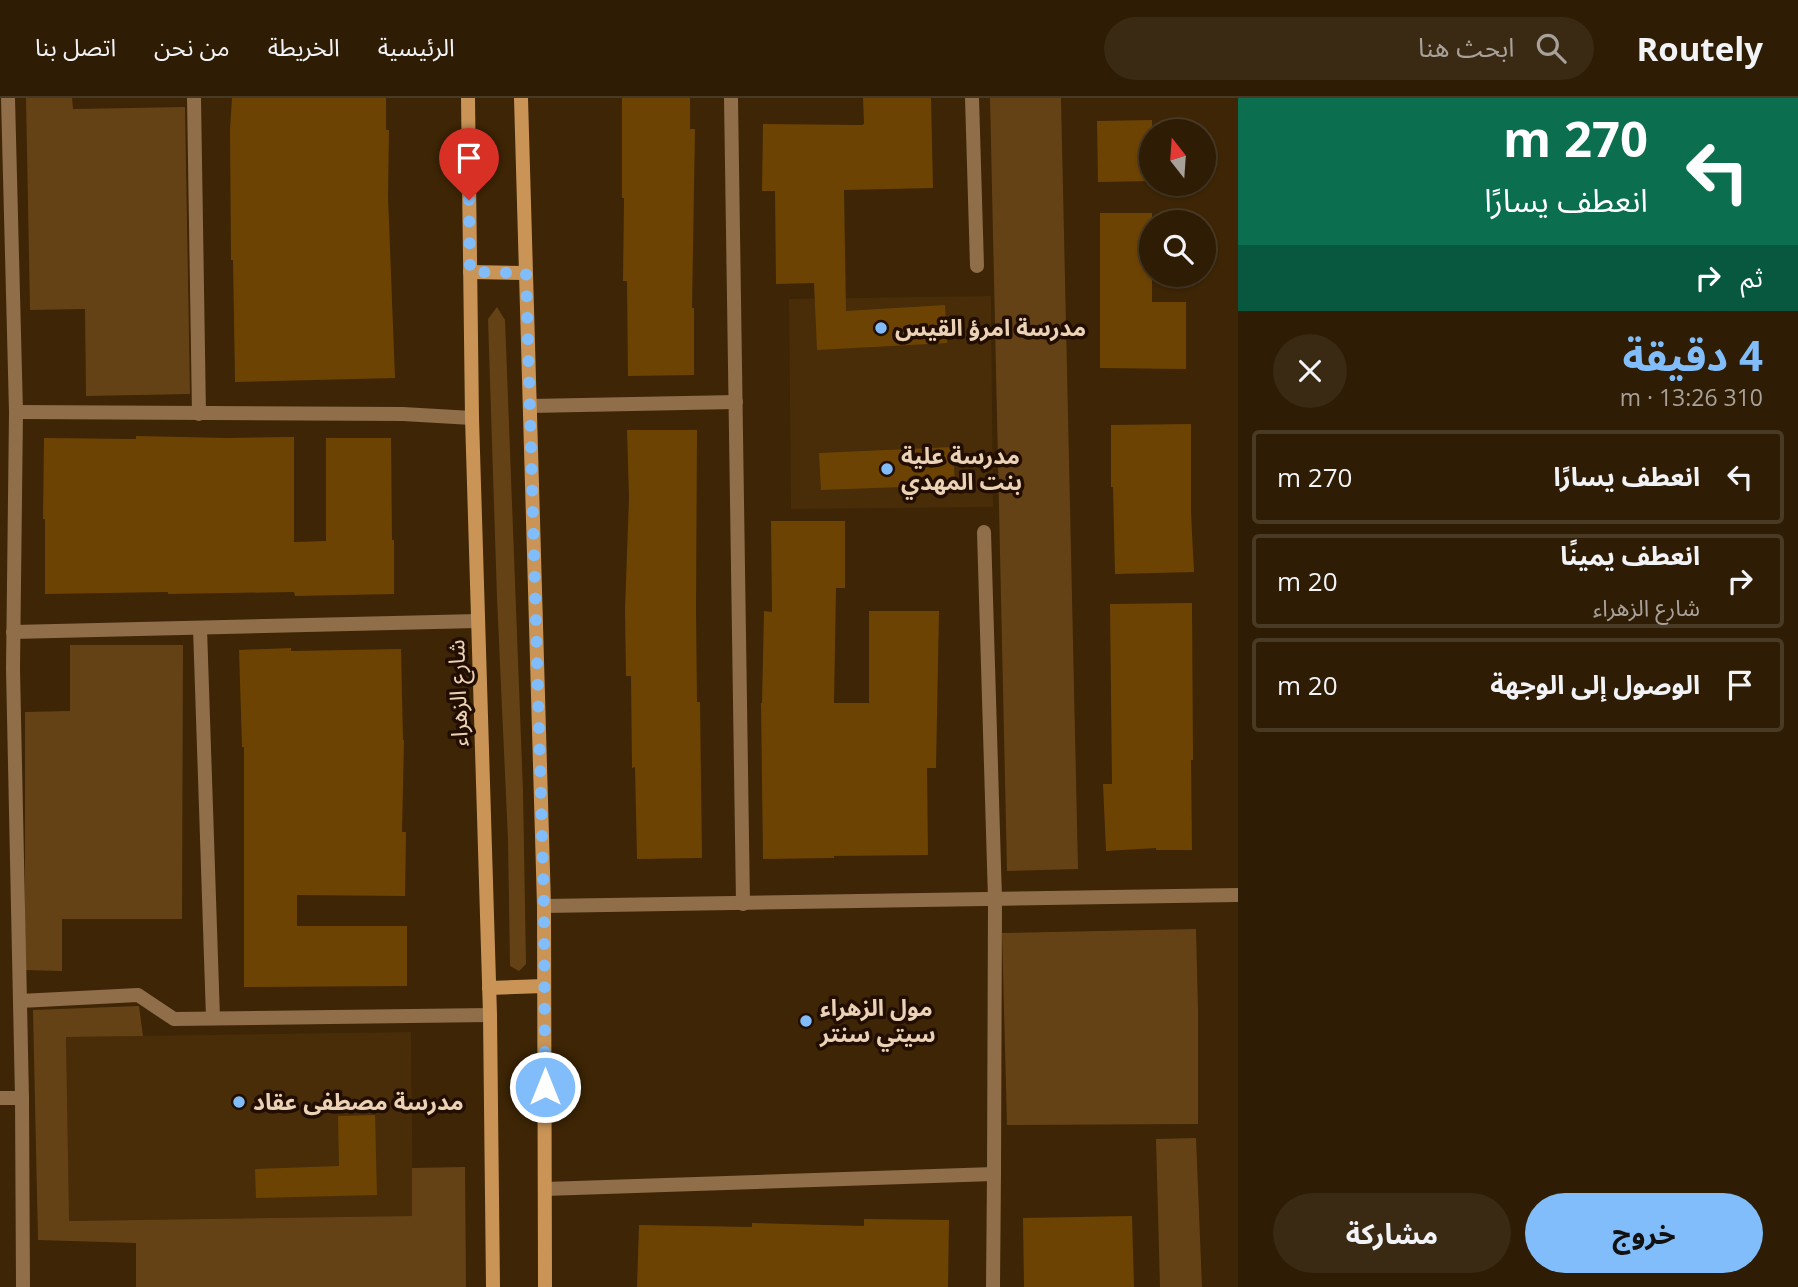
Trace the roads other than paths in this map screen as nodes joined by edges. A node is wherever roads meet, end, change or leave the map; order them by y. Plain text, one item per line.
1 (8, 98) edge
2 (194, 98) edge
3 (468, 98) edge
4 (521, 98) edge
5 (731, 98) edge
6 (972, 98) edge
7 (977, 266) dead end
8 (470, 272) junction
9 (526, 273) junction
10 (6, 278) edge
11 (736, 402) junction
12 (530, 406) junction
13 (16, 412) junction
14 (199, 414) junction
15 (472, 418) junction
16 (984, 532) dead end
17 (478, 621) junction
18 (200, 628) junction
19 (13, 632) junction
20 (6, 669) edge
21 (1238, 895) edge
22 (995, 899) junction
23 (743, 904) junction
24 (544, 906) junction
25 (544, 986) junction
26 (489, 988) junction
27 (20, 1001) junction
28 (490, 1015) junction
29 (213, 1018) junction
30 (0, 1098) edge
31 (22, 1098) junction
32 (994, 1174) junction
33 (545, 1189) junction
34 (23, 1287) edge
35 (493, 1287) edge
36 (545, 1287) edge
37 (993, 1287) edge

1 - 10 street
2 - 14 street
3 - 8 main road, شارع الزهراء
4 - 9 main road
5 - 11 street
6 - 7 street
8 - 9 main road
8 - 15 main road, شارع الزهراء
9 - 12 main road
10 - 13 street
11 - 12 street
11 - 23 street
12 - 24 main road
13 - 14 street
13 - 19 street
14 - 15 street
15 - 17 main road, شارع الزهراء
16 - 22 street
17 - 18 street
17 - 26 main road, شارع الزهراء
18 - 19 street
18 - 29 street
19 - 20 street
20 - 27 street
21 - 22 street
22 - 23 street
22 - 32 street
23 - 24 street
24 - 25 main road
25 - 26 main road
25 - 33 main road
26 - 28 main road, شارع الزهراء
27 - 29 street
27 - 31 street
28 - 29 street
28 - 35 main road, شارع الزهراء
30 - 31 street
31 - 34 street
32 - 33 street
32 - 37 street
33 - 36 main road

